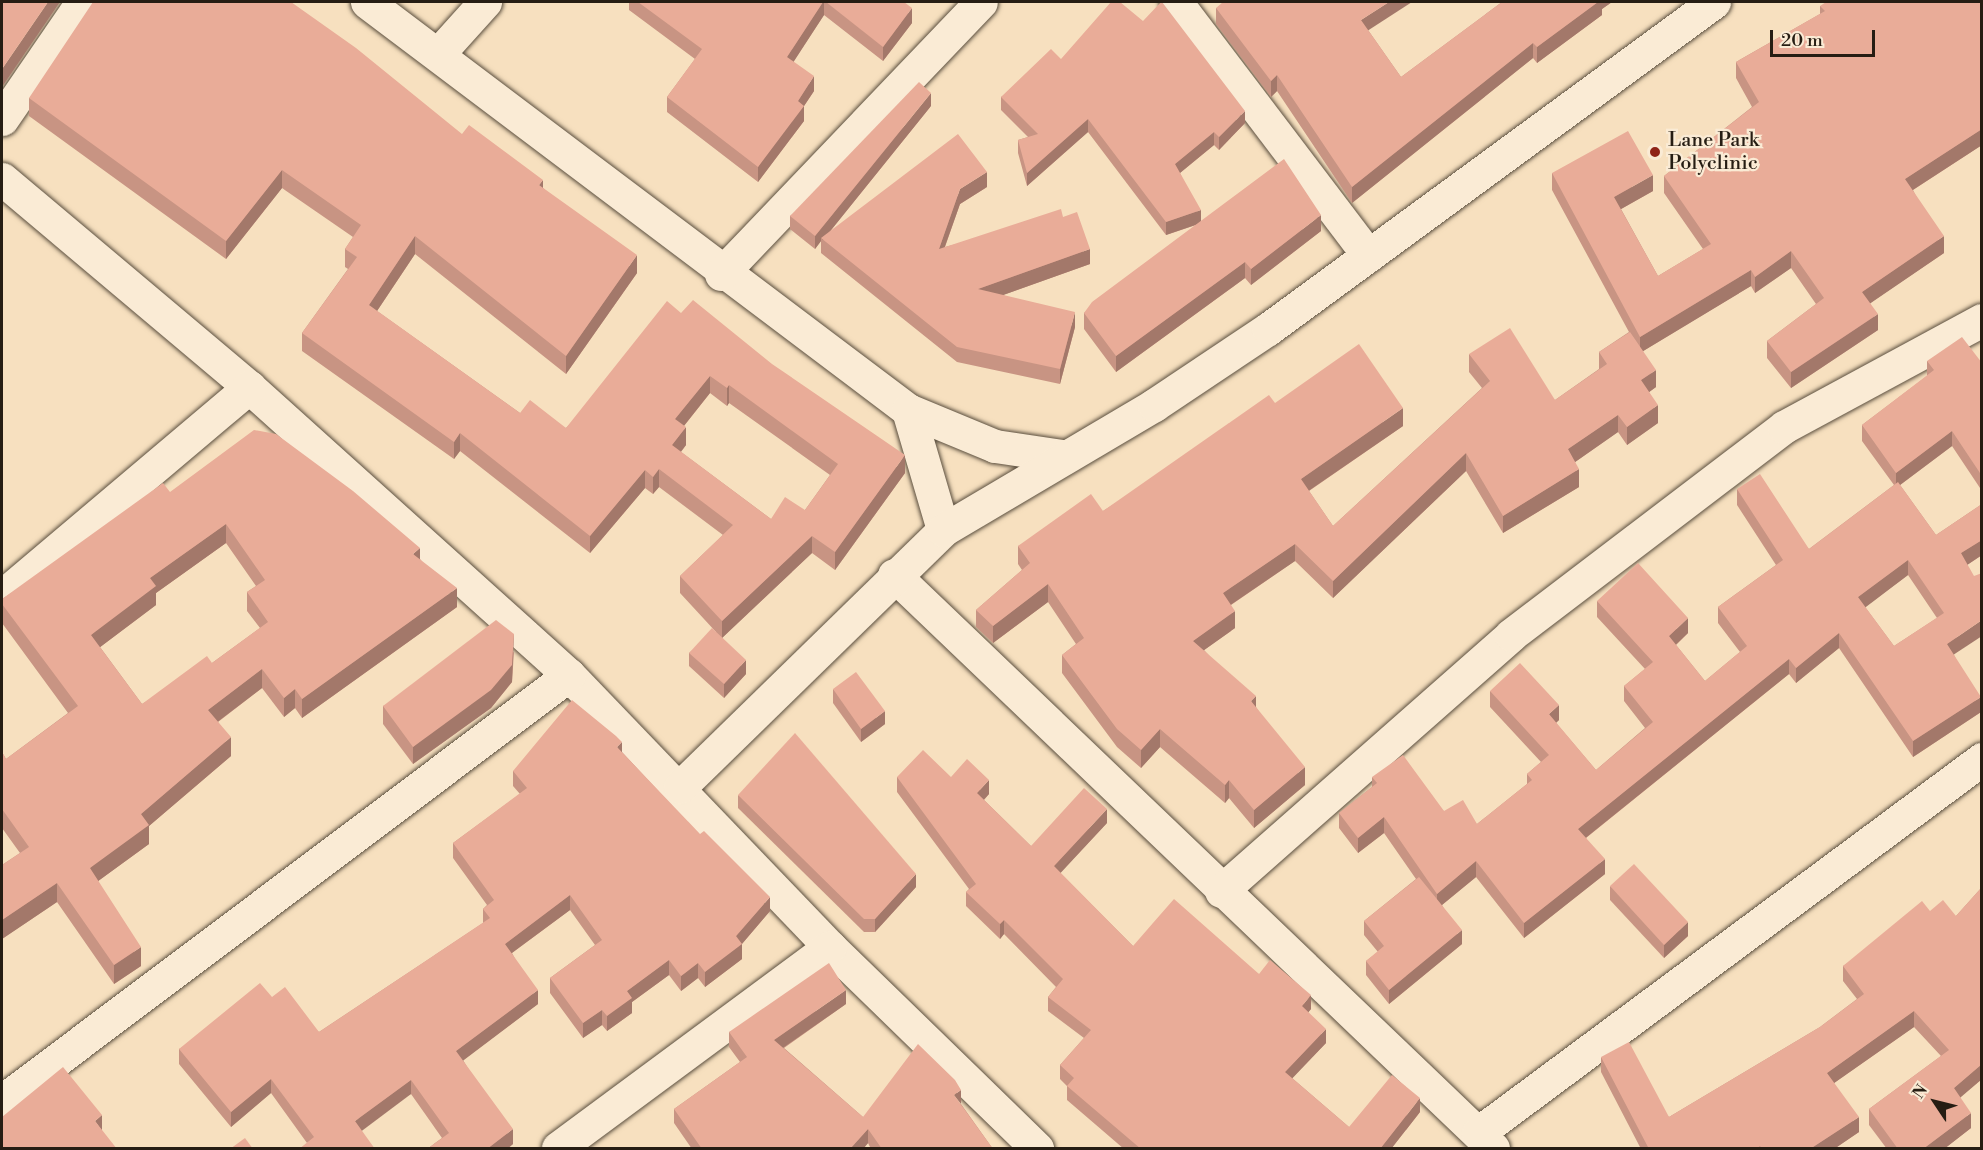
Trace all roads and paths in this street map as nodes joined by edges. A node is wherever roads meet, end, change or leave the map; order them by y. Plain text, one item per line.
1 (82, 2) edge
2 (367, 2) edge
3 (485, 2) edge
4 (981, 2) edge
5 (1176, 2) edge
6 (1714, 2) edge
7 (439, 53) junction
8 (2, 119) edge
9 (2, 179) edge
10 (1368, 255) junction
11 (721, 274) junction
12 (1982, 320) edge
13 (249, 387) junction
14 (908, 410) junction
15 (1062, 456) junction
16 (944, 530) junction
17 (894, 575) junction
18 (2, 596) edge
19 (569, 675) junction
20 (1982, 759) edge
21 (680, 787) junction
22 (1221, 891) junction
23 (830, 947) junction
24 (2, 1101) edge
25 (1486, 1141) edge
26 (558, 1149) edge
27 (1037, 1149) edge

1 - 8 street
2 - 7 street
3 - 7 street
4 - 11 street
5 - 10 street
6 - 10 street
7 - 11 street
9 - 13 street
10 - 15 street
11 - 14 street
12 - 22 street
13 - 18 street
13 - 19 street
14 - 15 street
14 - 16 street
15 - 16 street
16 - 17 street
17 - 21 street
17 - 22 street
19 - 21 street
19 - 24 street
20 - 25 street
21 - 23 street
22 - 25 street
23 - 26 street
23 - 27 street

